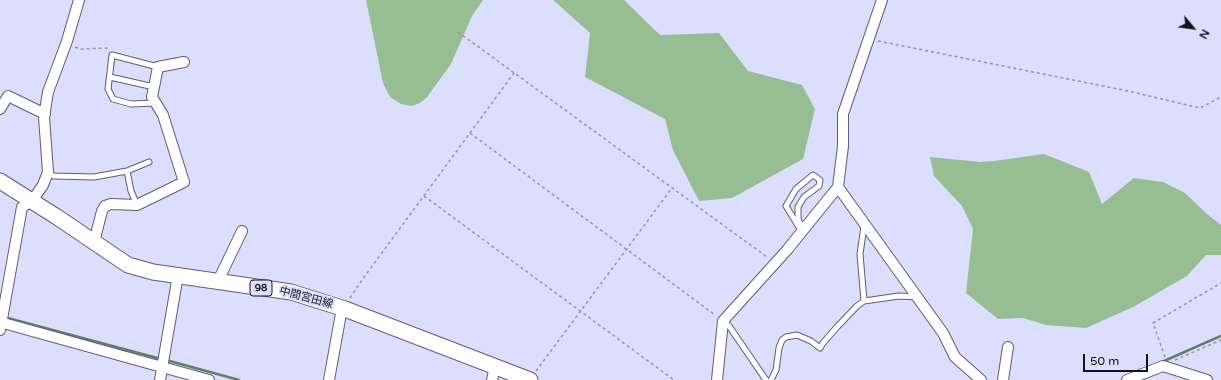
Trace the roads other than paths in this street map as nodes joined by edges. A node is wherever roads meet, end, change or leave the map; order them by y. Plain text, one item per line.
1 (79, 0) edge
2 (882, 0) edge
3 (184, 62) dead end
4 (158, 66) junction
5 (110, 77) junction
6 (154, 87) junction
7 (155, 102) junction
8 (0, 109) edge
9 (45, 114) junction
10 (149, 162) dead end
11 (127, 171) junction
12 (47, 173) junction
13 (0, 181) edge
14 (838, 186) junction
15 (32, 201) junction
16 (137, 205) junction
17 (864, 224) junction
18 (803, 230) junction
19 (242, 231) dead end
20 (94, 242) junction
21 (178, 275) junction
22 (218, 281) junction
23 (917, 297) junction
24 (864, 301) junction
25 (344, 308) junction
26 (723, 321) junction
27 (0, 325) edge
28 (1008, 346) dead end
29 (162, 366) junction
30 (493, 373) edge
31 (532, 378) edge
32 (160, 380) edge
33 (209, 380) edge
34 (329, 380) edge
35 (717, 380) edge
36 (766, 380) edge
37 (771, 380) edge
38 (981, 380) edge
39 (1003, 380) edge
40 (1127, 380) edge
41 (1207, 380) edge

1 - 9 street
2 - 14 street
3 - 4 street
4 - 5 lane
4 - 6 street
5 - 6 lane
5 - 7 lane
6 - 7 street
7 - 16 street
8 - 9 street
9 - 12 street
10 - 11 lane
11 - 12 lane
11 - 16 lane
12 - 15 street
13 - 15 main road, 中間宮田線 / 98
14 - 17 street
14 - 18 street
15 - 20 main road, 中間宮田線 / 98
15 - 27 street
16 - 20 street
17 - 23 street
17 - 24 lane
18 - 18 lane
18 - 26 street
19 - 22 street
20 - 21 main road, 中間宮田線 / 98
21 - 22 main road, 中間宮田線 / 98
21 - 29 street
22 - 25 main road, 中間宮田線 / 98
23 - 24 lane
23 - 38 street
24 - 37 lane
25 - 30 main road, 中間宮田線 / 98
25 - 34 street
26 - 35 street
26 - 36 lane
27 - 29 street
28 - 39 street
29 - 32 street
29 - 33 street
30 - 31 main road, 中間宮田線 / 98
40 - 41 street

